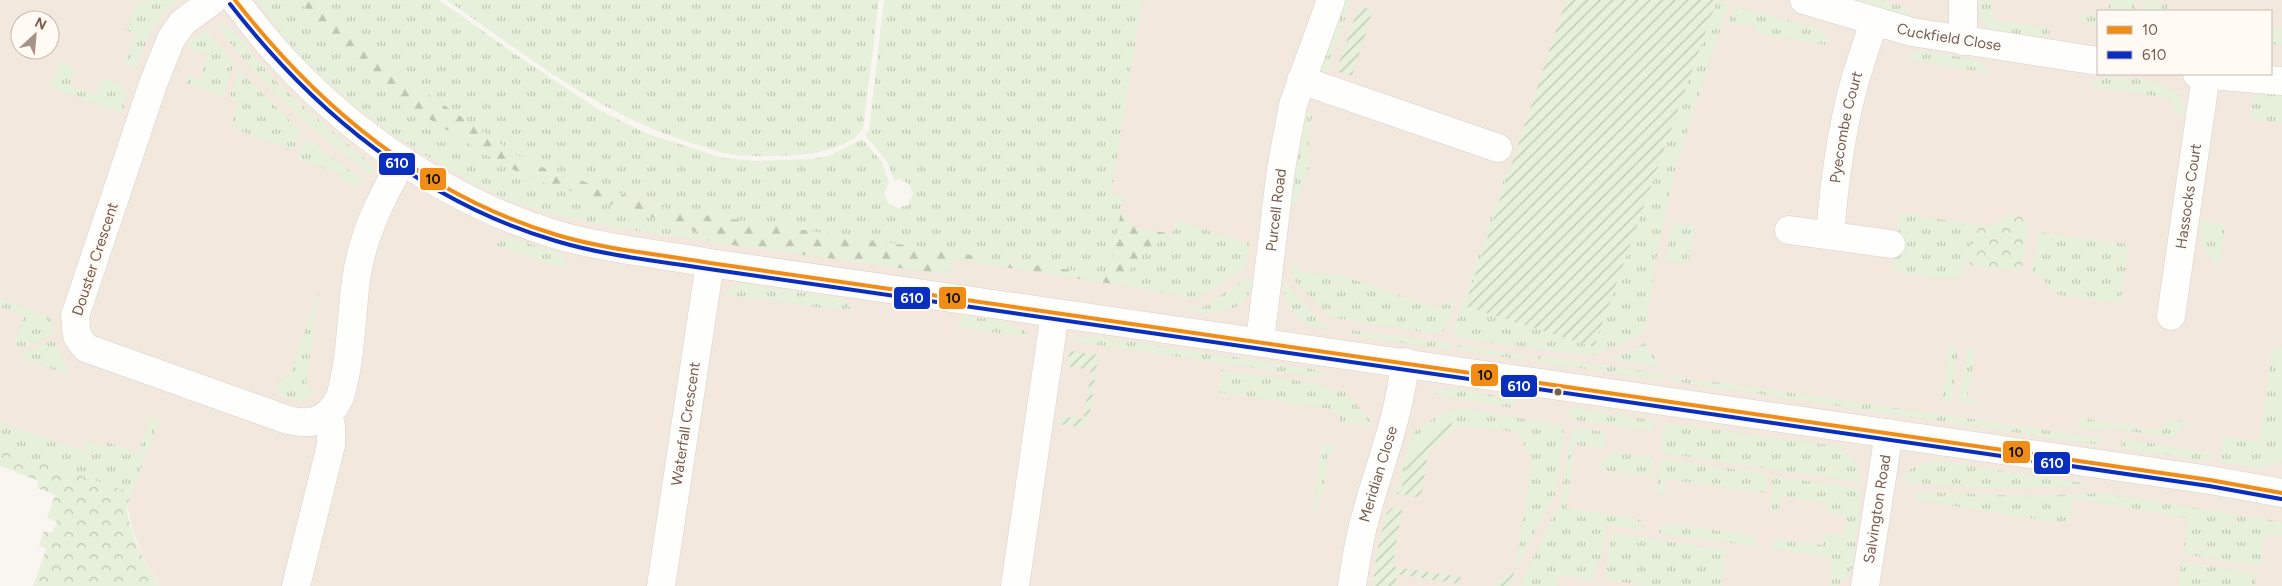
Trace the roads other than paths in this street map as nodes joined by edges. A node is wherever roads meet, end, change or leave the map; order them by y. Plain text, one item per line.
1 (213, 0) edge
2 (236, 0) edge
3 (1331, 0) edge
4 (1804, 0) edge
5 (1963, 0) edge
6 (1874, 22) junction
7 (1963, 41) junction
8 (2097, 61) edge
9 (2201, 75) edge
10 (2213, 75) edge
11 (1301, 80) junction
12 (2282, 81) edge
13 (1498, 148) dead end
14 (403, 160) junction
15 (1789, 230) dead end
16 (1830, 235) junction
17 (1891, 244) dead end
18 (710, 263) junction
19 (1054, 313) junction
20 (2171, 316) dead end
21 (1260, 341) junction
22 (1405, 362) junction
23 (326, 415) junction
24 (1889, 433) junction
25 (2282, 493) edge
26 (296, 586) edge
27 (661, 586) edge
28 (1015, 586) edge
29 (1352, 586) edge
30 (1865, 586) edge

1 - 23 street, Douster Crescent
2 - 14 street
3 - 11 street, Purcell Road
4 - 6 street, Cuckfield Close
5 - 7 street
6 - 7 street, Cuckfield Close
6 - 16 street, Pyecombe Court
7 - 8 street, Cuckfield Close
9 - 20 street, Hassocks Court
10 - 12 street
11 - 13 street
11 - 21 street, Purcell Road
14 - 18 street
14 - 23 street
15 - 16 street
16 - 17 street
18 - 19 street
18 - 27 street, Waterfall Crescent
19 - 21 street
19 - 28 street
21 - 22 street
22 - 24 street
22 - 29 street, Meridian Close
23 - 26 street
24 - 25 street
24 - 30 street, Salvington Road

